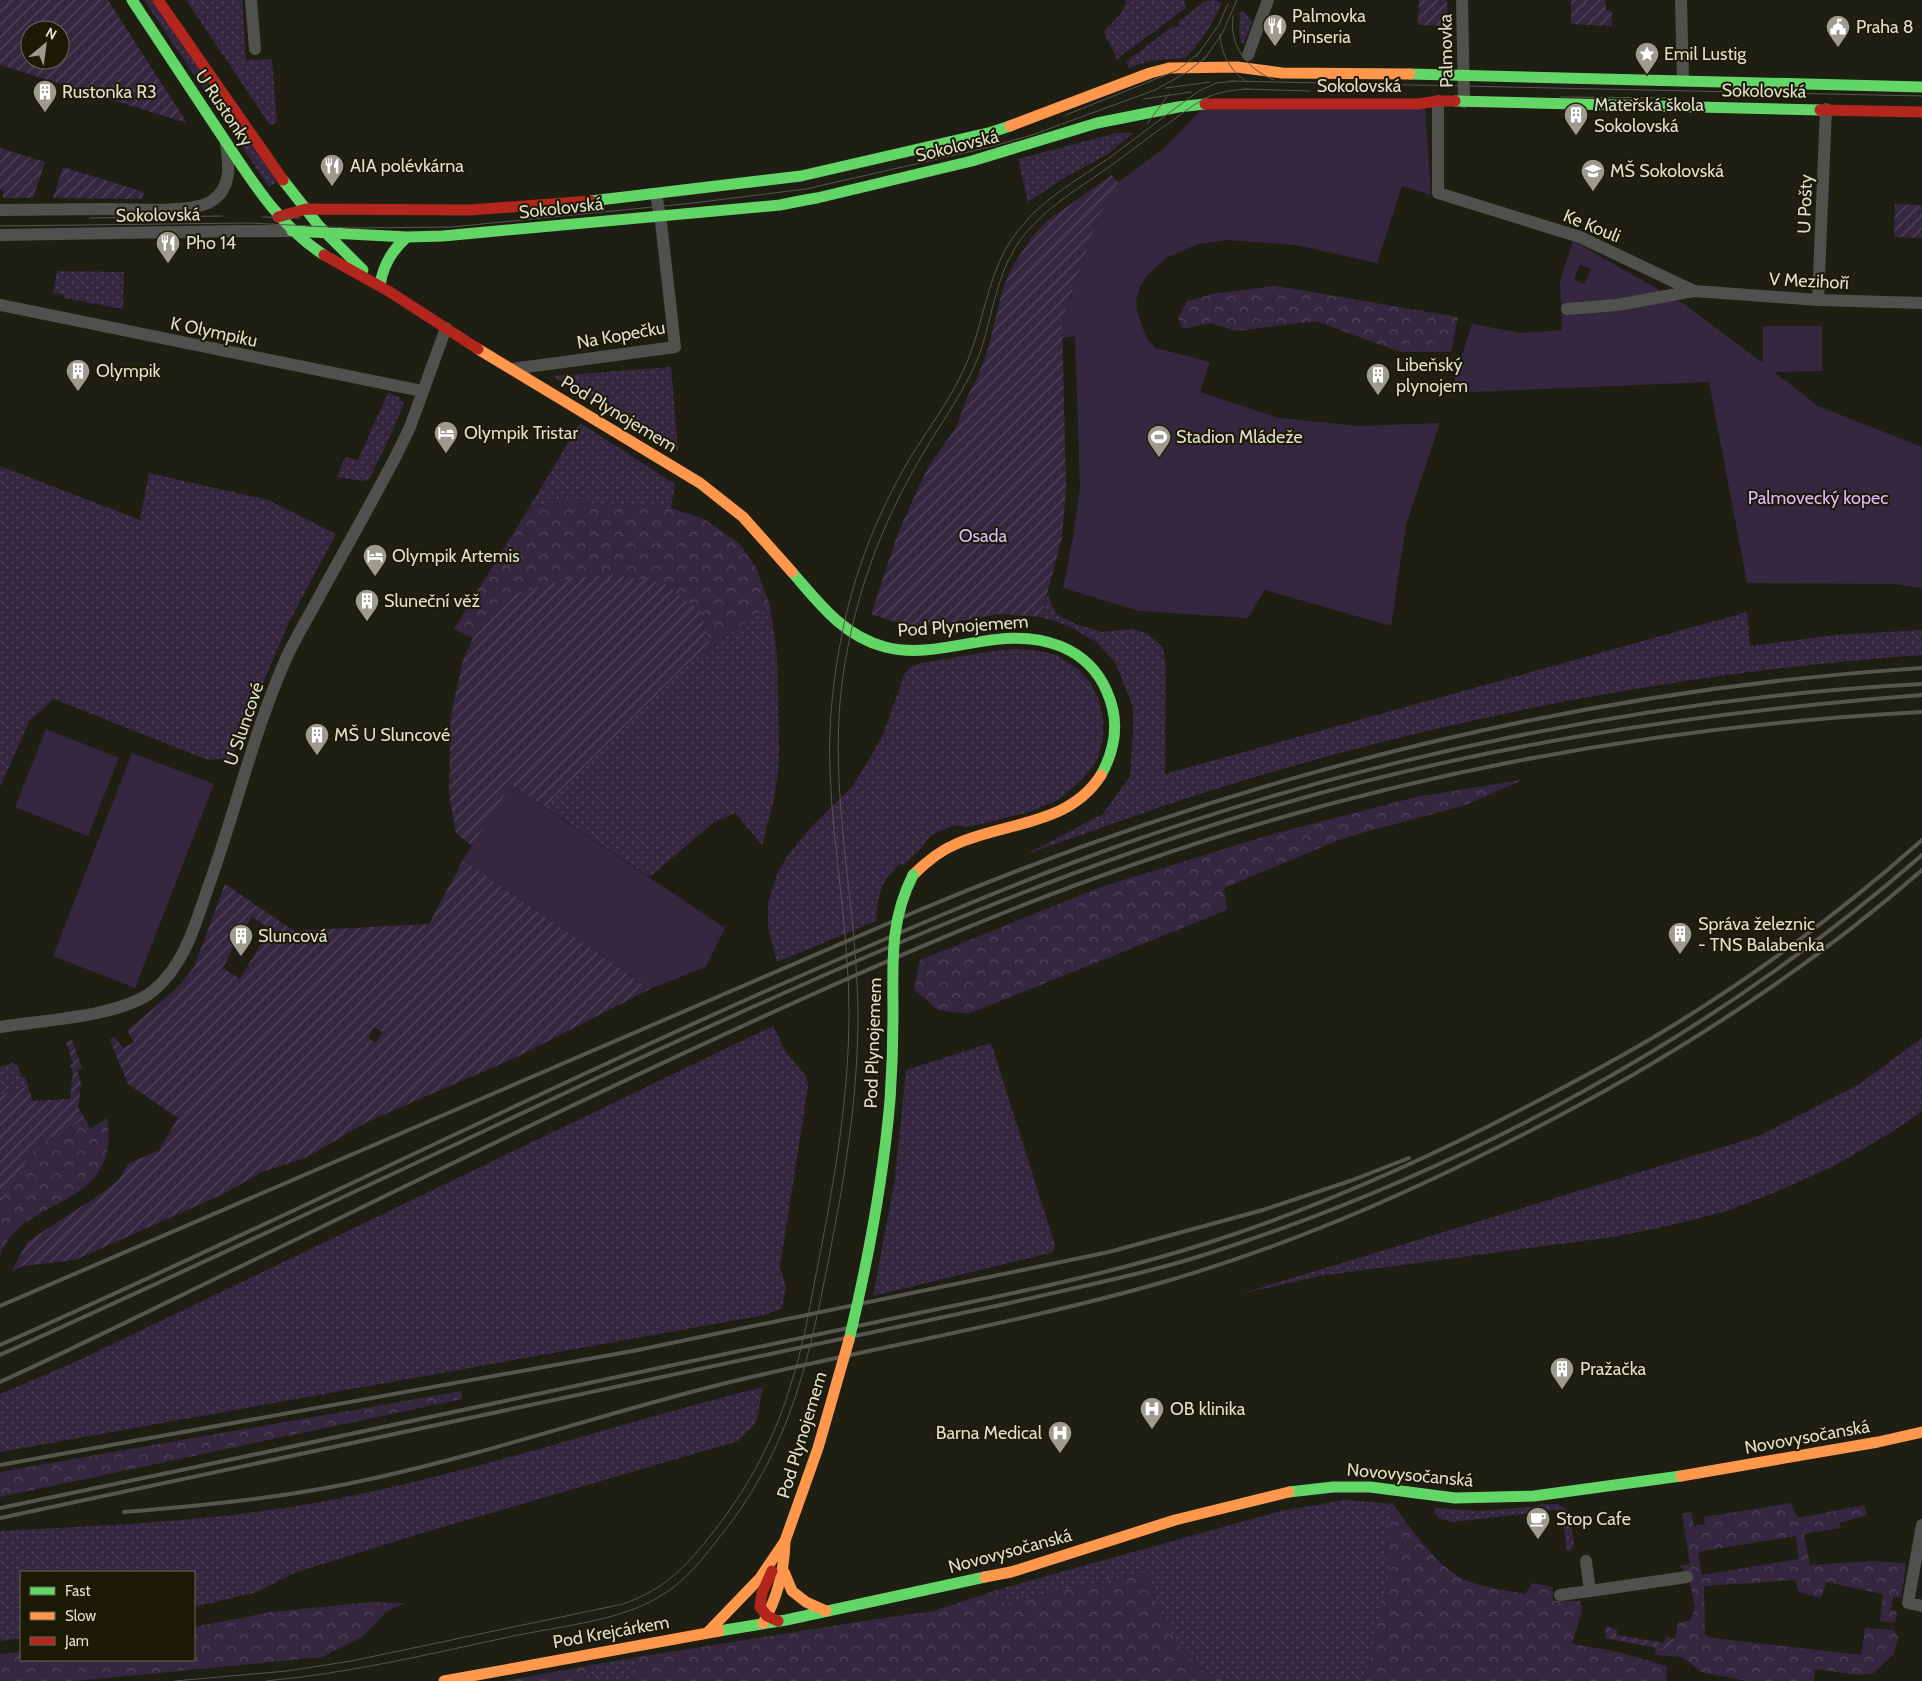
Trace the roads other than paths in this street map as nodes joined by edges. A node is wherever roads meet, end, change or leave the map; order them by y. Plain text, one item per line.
1 (132, 0) edge
2 (158, 0) edge
3 (251, 0) edge
4 (1268, 0) edge
5 (1462, 0) edge
6 (1681, 0) edge
7 (255, 49) dead end
8 (1248, 55) dead end
9 (1464, 75) junction
10 (1683, 80) junction
11 (1922, 87) edge
12 (1438, 101) junction
13 (1464, 102) junction
14 (1826, 109) junction
15 (1922, 112) edge
16 (225, 141) junction
17 (656, 194) junction
18 (306, 209) junction
19 (0, 210) edge
20 (278, 217) junction
21 (661, 219) junction
22 (292, 231) junction
23 (326, 234) junction
24 (0, 235) edge
25 (407, 237) junction
26 (380, 285) junction
27 (1694, 291) junction
28 (1818, 300) junction
29 (1922, 303) edge
30 (0, 305) edge
31 (1568, 309) dead end
32 (446, 328) junction
33 (512, 369) junction
34 (422, 391) junction
35 (0, 1027) edge
36 (1922, 1432) edge
37 (1922, 1525) edge
38 (785, 1541) junction
39 (1586, 1561) dead end
40 (784, 1572) junction
41 (1687, 1577) dead end
42 (1590, 1591) junction
43 (1560, 1595) dead end
44 (1922, 1606) edge
45 (826, 1611) junction
46 (765, 1620) junction
47 (707, 1633) junction
48 (444, 1681) edge

1 - 16 main road, U Rustonky
2 - 18 main road, U Rustonky
3 - 7 street
4 - 8 street
5 - 9 street, Palmovka
6 - 10 street
9 - 10 main road, Sokolovská
9 - 13 street, Palmovka
9 - 17 main road, Sokolovská
10 - 11 main road, Sokolovská
12 - 13 main road, Sokolovská
12 - 21 main road, Sokolovská
12 - 27 street, Ke Kouli
13 - 14 main road, Sokolovská
14 - 15 main road, Sokolovská
14 - 28 street, U Pošty
16 - 19 street, Sokolovská
16 - 20 main road, U Rustonky
17 - 18 main road, Sokolovská
17 - 21 street, Na Kopečku
18 - 20 main road, Sokolovská
18 - 23 main road, Pod Plynojemem
20 - 22 main road, U Rustonky
21 - 25 main road, Sokolovská
21 - 33 street, Na Kopečku
22 - 23 main road, Sokolovská
22 - 24 street, Sokolovská
22 - 26 main road, Pod Plynojemem
23 - 25 main road, Sokolovská
23 - 26 main road, Pod Plynojemem
25 - 26 main road
26 - 32 main road, Pod Plynojemem
27 - 28 street, V Mezihoří
27 - 31 street
28 - 29 street, V Mezihoří
30 - 34 street, K Olympiku
32 - 33 main road, Pod Plynojemem
32 - 34 street, U Sluncové
33 - 38 main road, Pod Plynojemem, bridge
34 - 35 street, U Sluncové
36 - 45 main road, Novovysočanská
37 - 44 street
38 - 40 main road
38 - 46 main road
38 - 47 main road
39 - 42 street
40 - 45 main road
40 - 46 main road
41 - 42 street
42 - 43 street
45 - 46 main road, Novovysočanská
46 - 47 main road, Pod Krejcárkem
47 - 48 main road, Pod Krejcárkem

